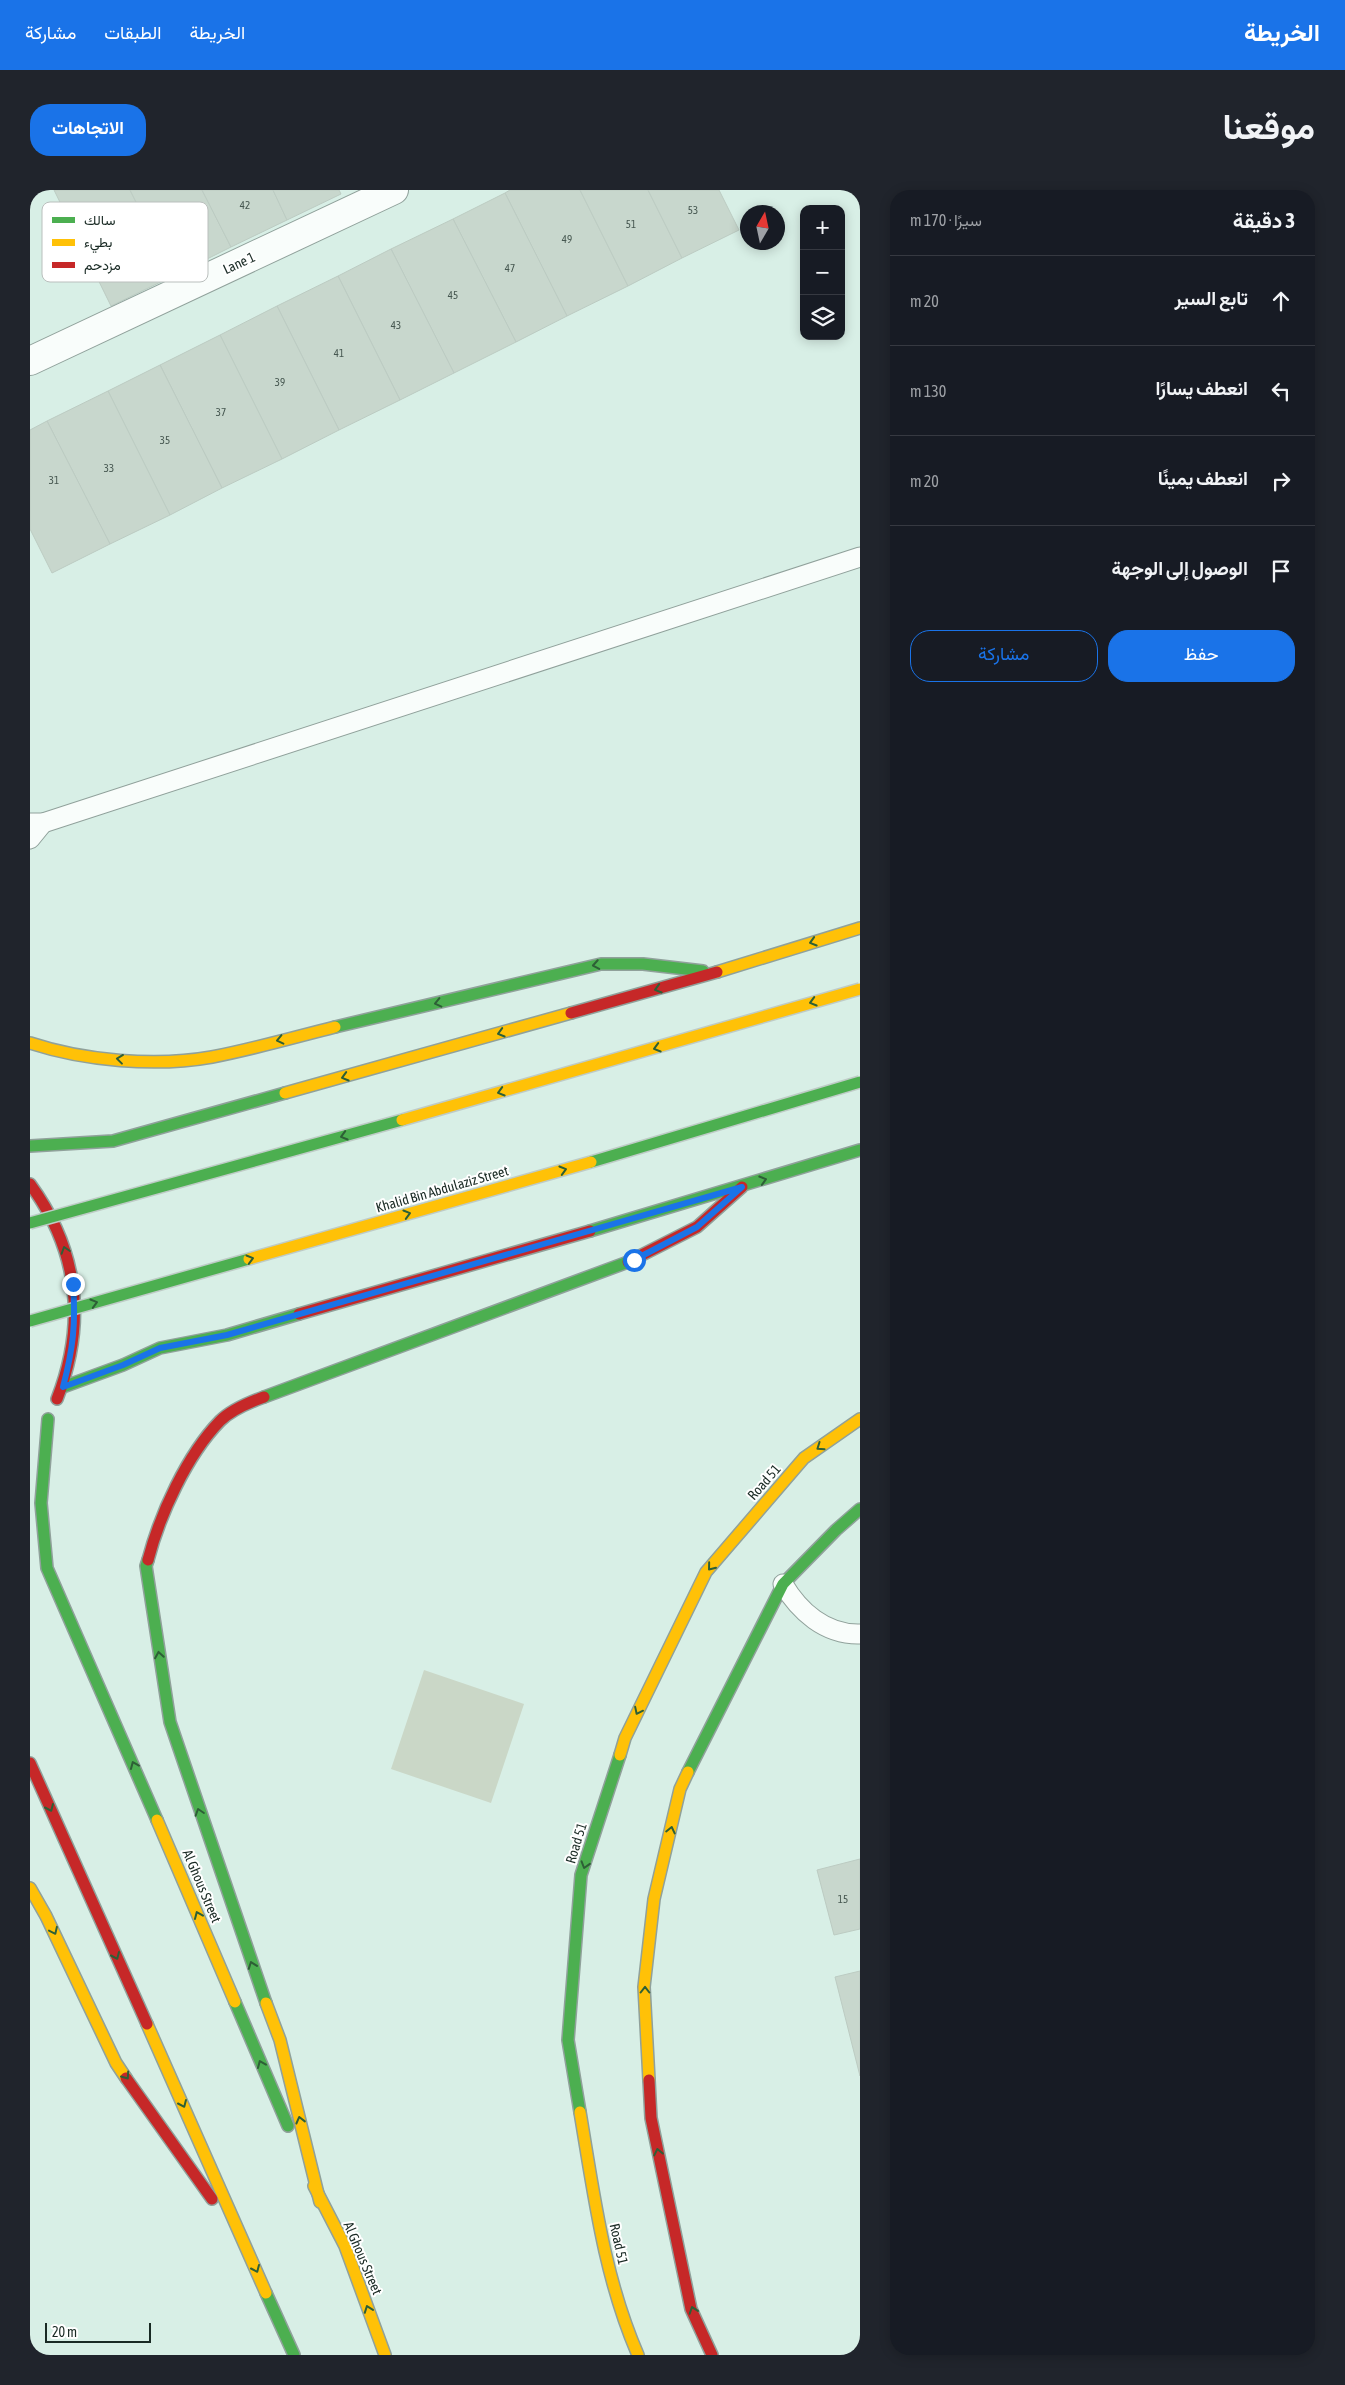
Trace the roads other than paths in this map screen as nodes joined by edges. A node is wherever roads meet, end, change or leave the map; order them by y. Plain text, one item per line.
1 (394, 190) edge
2 (208, 277) edge
3 (198, 282) edge
4 (30, 361) edge
5 (860, 557) edge
6 (36, 823) edge
7 (30, 839) edge
8 (860, 928) edge
9 (714, 973) junction
10 (860, 989) edge
11 (30, 1033) edge
12 (30, 1044) edge
13 (57, 1052) junction
14 (860, 1082) edge
15 (30, 1146) edge
16 (860, 1150) edge
17 (30, 1184) edge
18 (742, 1187) junction
19 (30, 1223) edge
20 (30, 1321) edge
21 (63, 1387) junction
22 (48, 1419) junction
23 (860, 1419) edge
24 (34, 1439) dead end
25 (860, 1509) edge
26 (783, 1584) junction
27 (860, 1634) edge
28 (30, 1763) edge
29 (30, 1888) edge
30 (320, 2202) junction
31 (248, 2251) junction
32 (294, 2355) edge
33 (385, 2355) edge
34 (638, 2355) edge
35 (712, 2355) edge

1 - 2 street, Lane 1
3 - 4 street, Lane 1
5 - 6 lane
6 - 7 lane
8 -> 9 main road
9 -> 13 main road
9 -> 15 main road
10 -> 19 main road, bridge
11 - 13 lane
12 - 13 main road
20 -> 14 main road, Khalid Bin Abdulaziz Street, bridge
18 -> 16 main road
21 -> 17 main road
18 - 21 main road
30 -> 18 main road
21 - 22 main road
22 - 24 main road
30 -> 22 main road, Al Ghous Street
23 -> 34 main road, Road 51
25 - 26 main road
26 - 27 lane
35 -> 26 main road
28 -> 31 main road
29 -> 31 main road
33 -> 30 main road, Al Ghous Street
31 -> 32 main road

